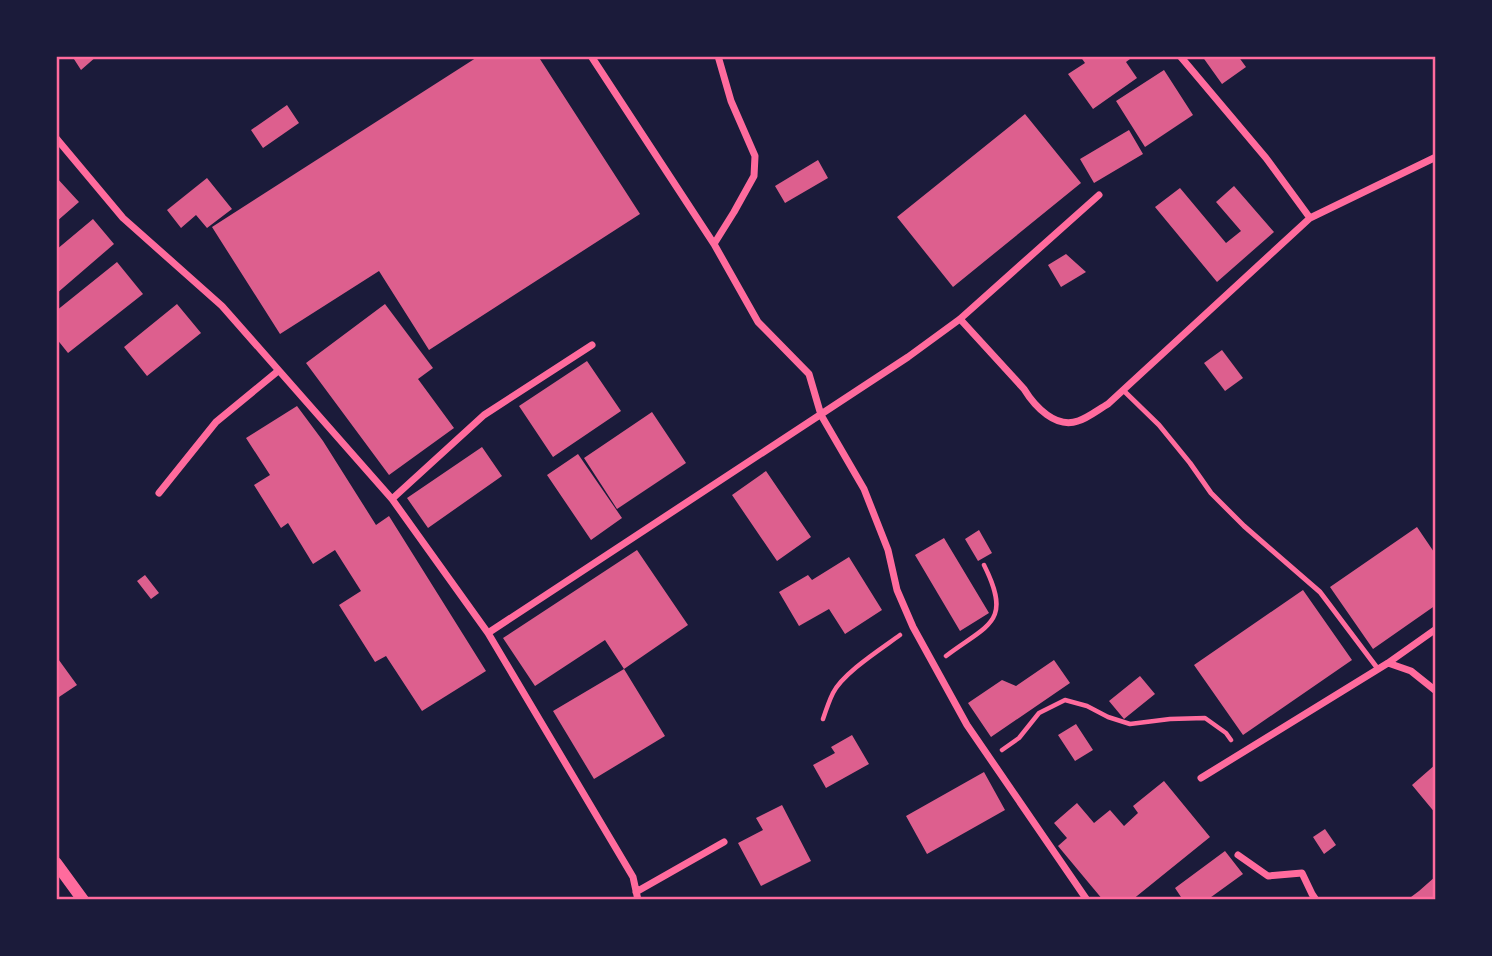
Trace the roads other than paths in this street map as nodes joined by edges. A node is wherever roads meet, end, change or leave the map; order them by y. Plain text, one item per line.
1 (591, 56) edge
2 (718, 56) edge
3 (1180, 56) edge
4 (56, 138) edge
5 (1436, 157) edge
6 (1099, 195) dead end
7 (1310, 218) junction
8 (713, 244) junction
9 (960, 319) junction
10 (592, 345) dead end
11 (278, 371) junction
12 (1123, 390) junction
13 (821, 415) junction
14 (159, 493) dead end
15 (392, 499) junction
16 (1436, 629) edge
17 (488, 633) junction
18 (1388, 663) junction
19 (1378, 669) junction
20 (1436, 691) edge
21 (1201, 778) dead end
22 (724, 842) dead end
23 (1238, 855) dead end
24 (56, 863) edge
25 (637, 896) edge
26 (83, 900) edge
27 (1087, 900) edge
28 (1317, 900) edge

1 - 8 street
2 - 8 street
3 - 7 street
4 - 11 street
5 - 7 street
6 - 9 street
7 - 12 street
8 - 13 street
9 - 12 street
9 - 13 street
10 - 15 street
11 - 14 street
11 - 15 street
12 - 19 lane
13 - 17 street
13 - 27 street
15 - 17 street
16 - 18 street
17 - 25 street
18 - 19 street
18 - 20 street
19 - 21 street
22 - 25 street
23 - 28 street
24 - 26 street

